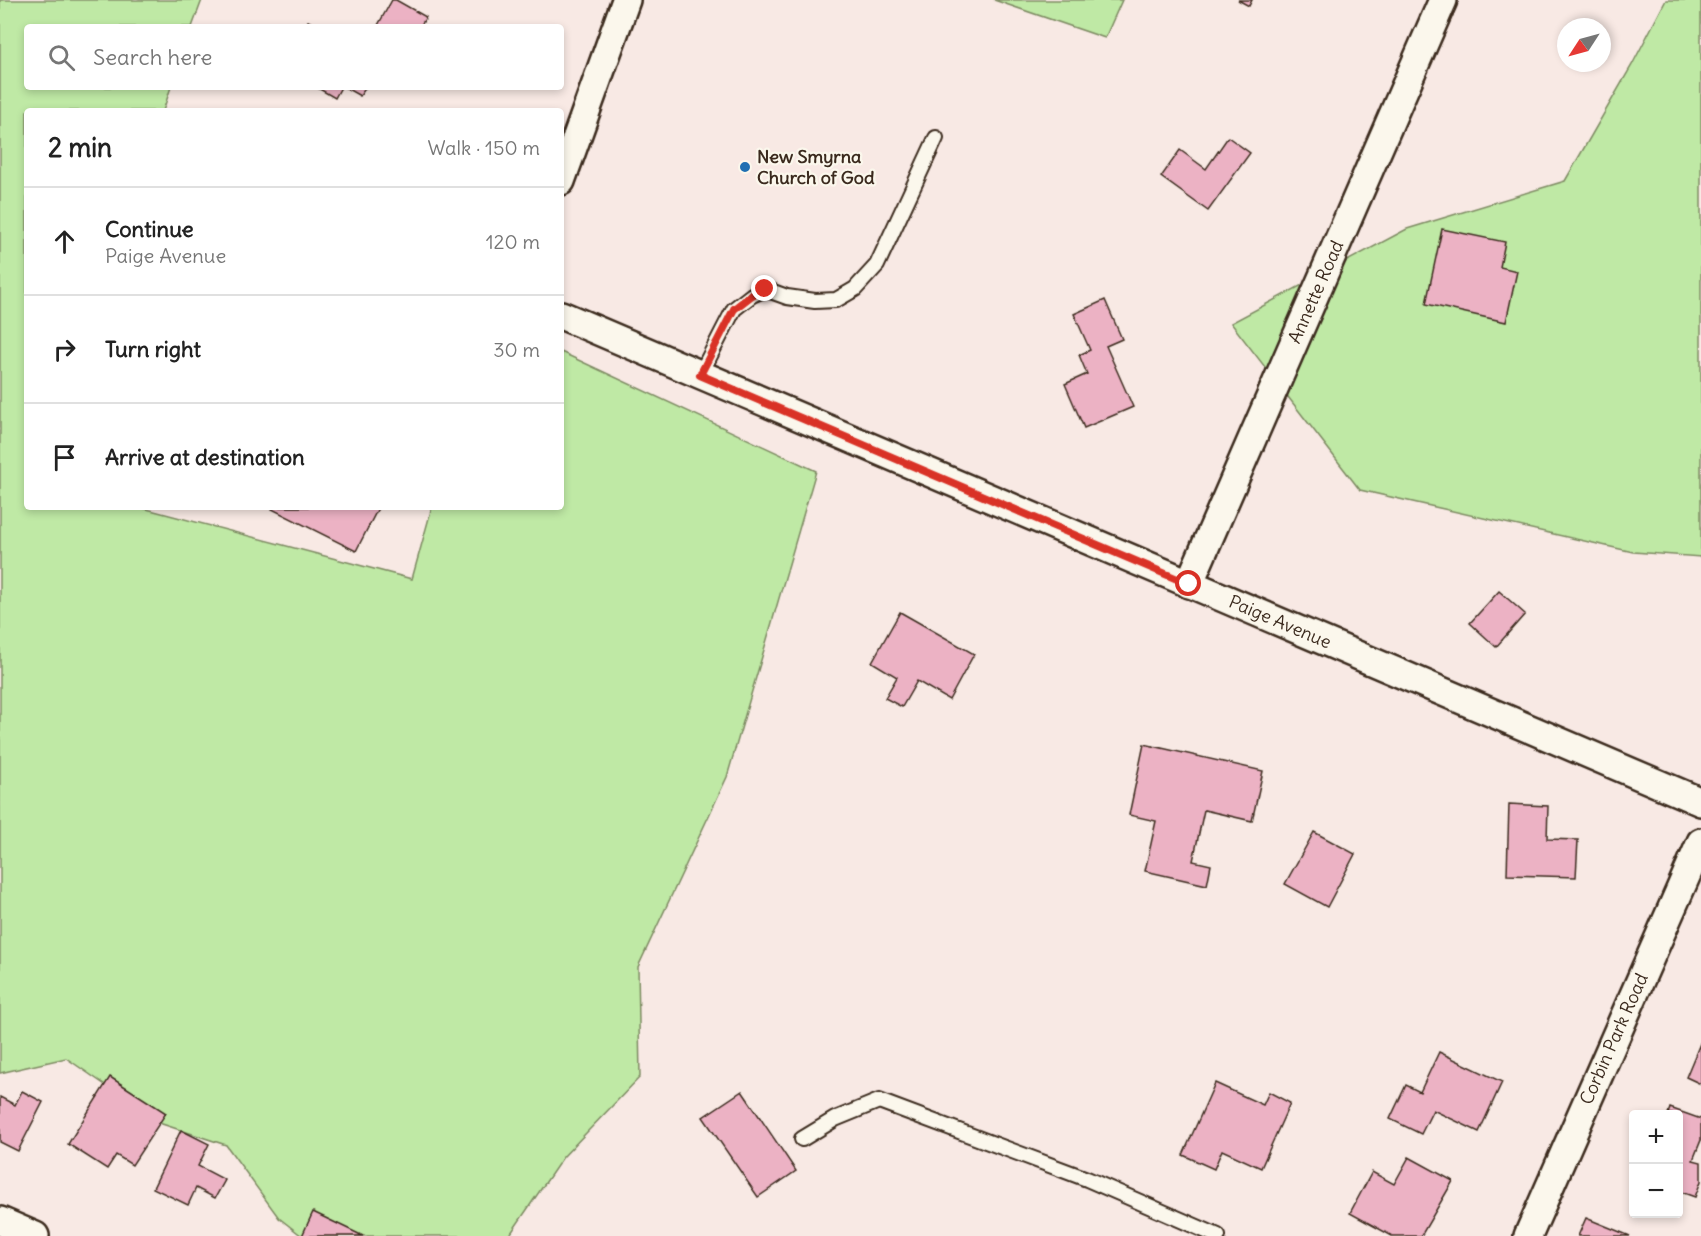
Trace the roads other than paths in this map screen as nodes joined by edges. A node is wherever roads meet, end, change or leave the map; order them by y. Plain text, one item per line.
1 (626, 0) edge
2 (1443, 0) edge
3 (936, 138) dead end
4 (564, 173) edge
5 (564, 316) edge
6 (700, 375) junction
7 (1189, 584) junction
8 (1701, 802) edge
9 (1701, 842) edge
10 (802, 1139) dead end
11 (0, 1221) edge
12 (35, 1236) edge
13 (1218, 1236) edge
14 (1528, 1236) edge

1 - 4 street
2 - 7 street, Annette Road
3 - 6 lane
5 - 6 street, Paige Avenue
6 - 7 street, Paige Avenue
7 - 8 street, Paige Avenue
9 - 14 street, Corbin Park Road
10 - 13 lane
11 - 12 street

